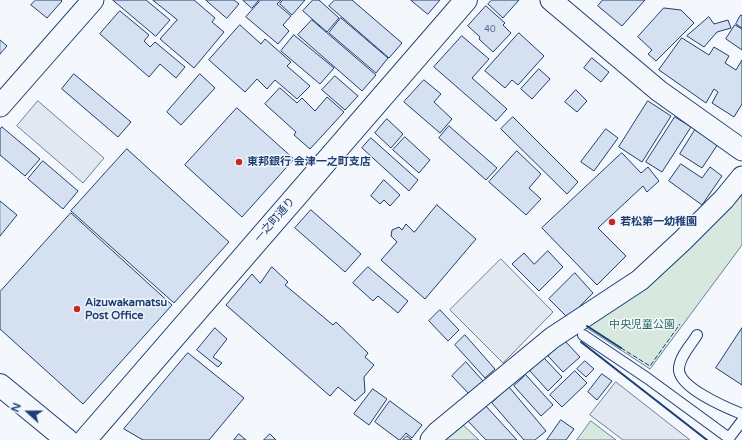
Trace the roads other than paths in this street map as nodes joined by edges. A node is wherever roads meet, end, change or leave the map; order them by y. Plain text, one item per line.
1 (93, 0) edge
2 (466, 0) edge
3 (550, 0) edge
4 (0, 106) edge
5 (742, 150) edge
6 (742, 178) edge
7 (583, 336) dead end
8 (697, 336) dead end
9 (0, 385) edge
10 (742, 414) edge
11 (742, 421) edge
12 (67, 440) edge
13 (85, 440) edge
14 (431, 440) edge

1 - 4 street
2 - 13 main road, 一之町通り
3 - 5 street
6 - 14 street
7 - 11 lane
8 - 10 lane
9 - 12 main road

